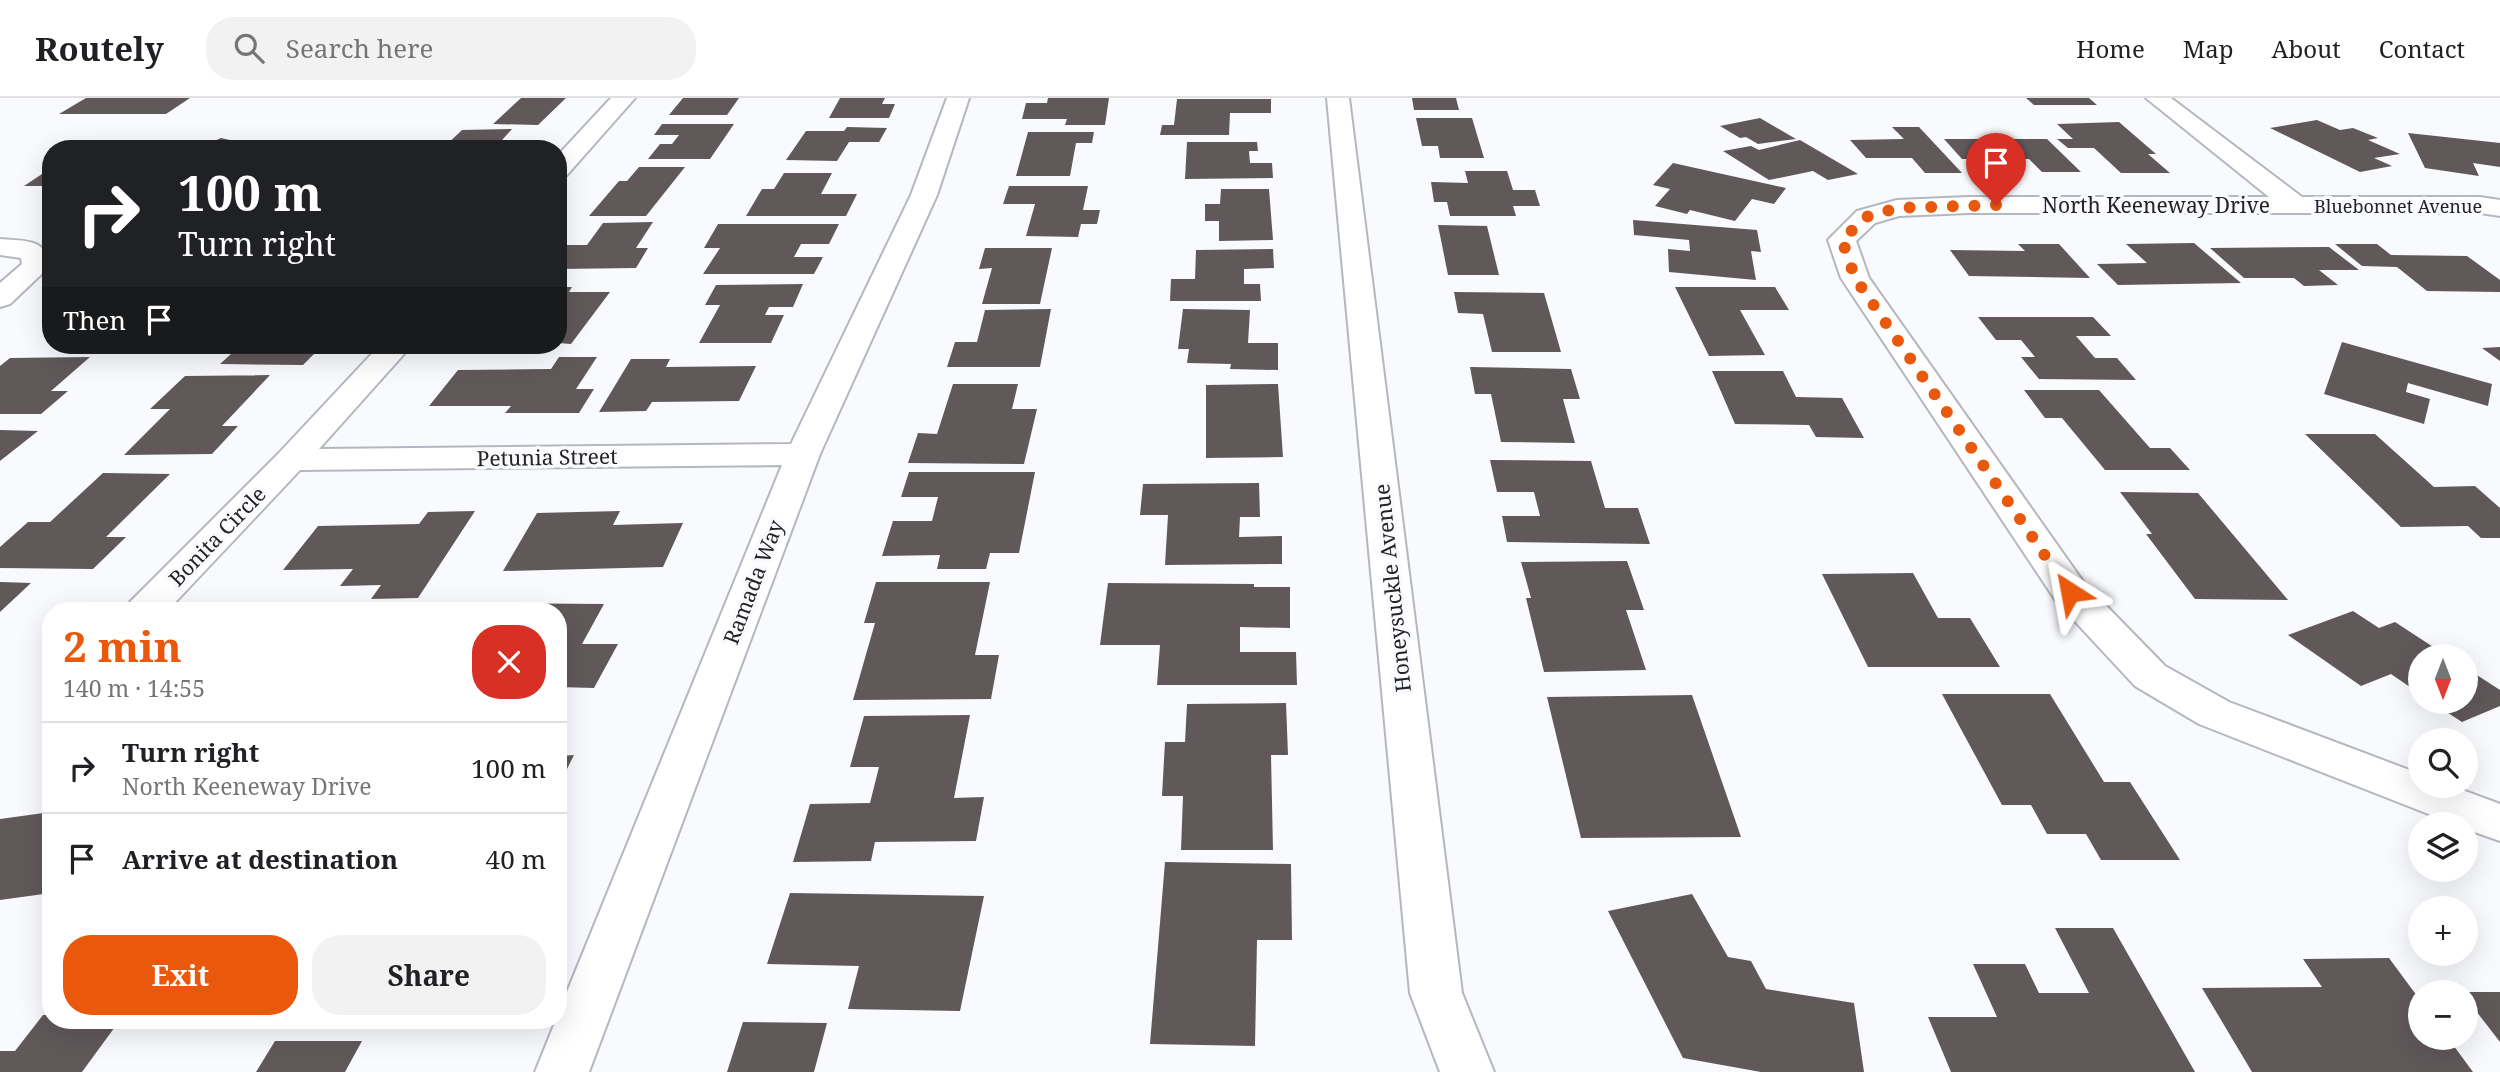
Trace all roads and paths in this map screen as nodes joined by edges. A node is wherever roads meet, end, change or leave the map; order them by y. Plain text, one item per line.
1 (624, 98) edge
2 (958, 98) edge
3 (1338, 98) edge
4 (2157, 98) edge
5 (567, 160) edge
6 (2297, 205) junction
7 (2500, 208) edge
8 (0, 247) edge
9 (0, 298) edge
10 (389, 354) edge
11 (803, 453) junction
12 (291, 460) junction
13 (153, 602) edge
14 (2500, 823) edge
15 (562, 1072) edge
16 (1467, 1072) edge

1 - 5 street
2 - 11 street, Ramada Way
3 - 16 street, Honeysuckle Avenue
4 - 6 street, North Keeneway Drive
6 - 7 street, Bluebonnet Avenue
6 - 14 street, North Keeneway Drive
8 - 9 street
10 - 12 street, Bonita Circle
11 - 12 street, Petunia Street
11 - 15 street, Ramada Way
12 - 13 street, Bonita Circle

